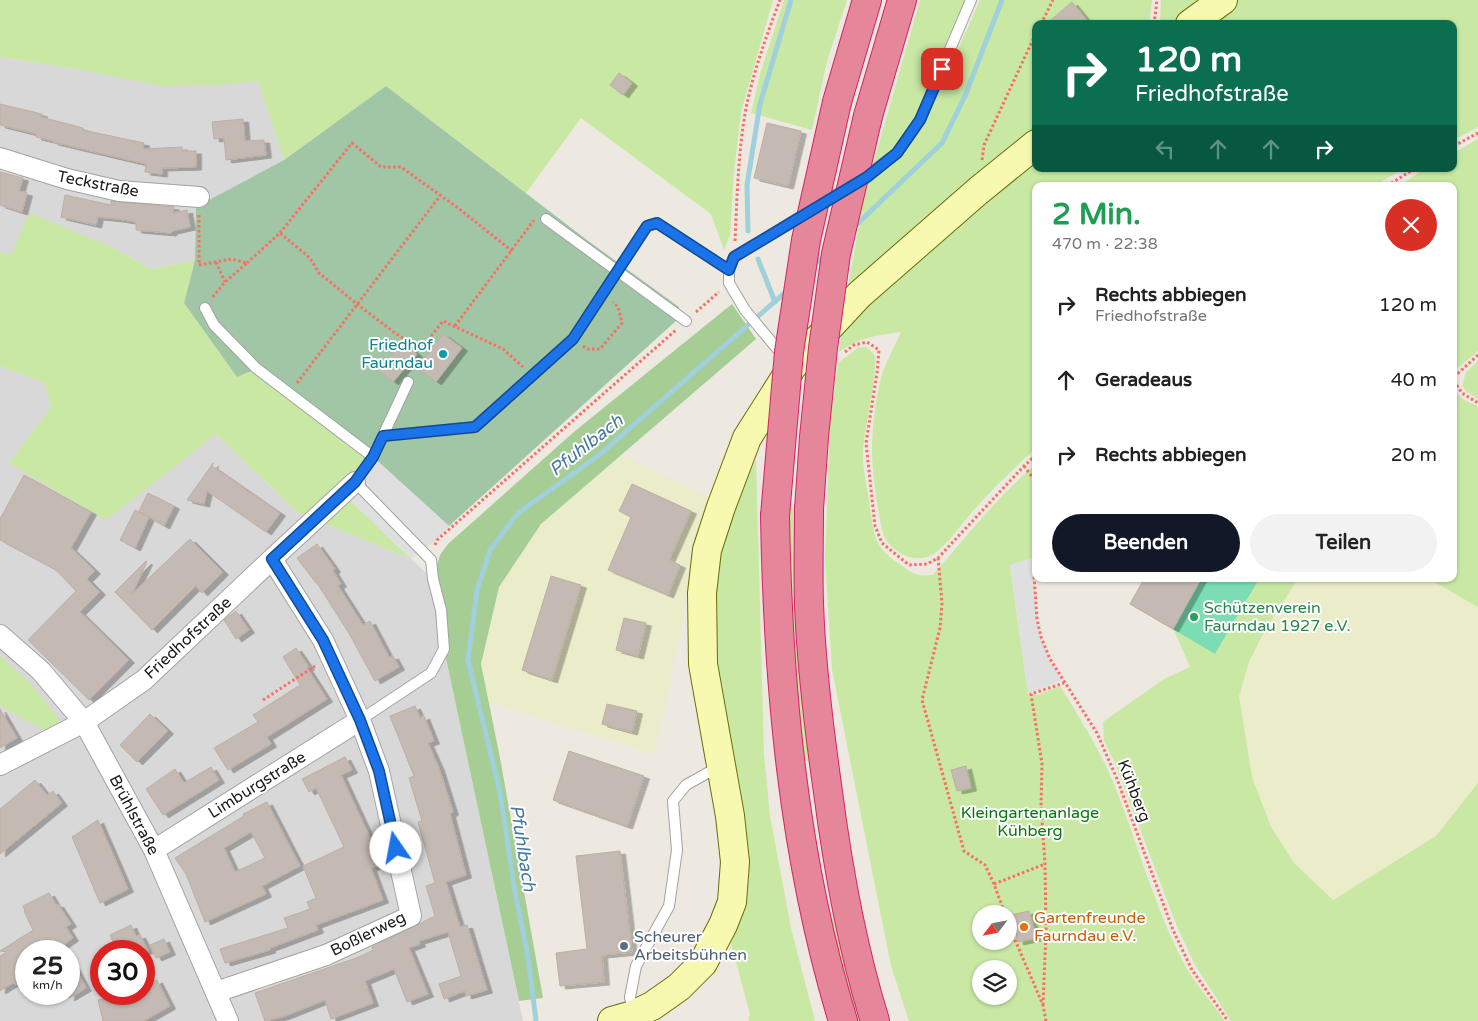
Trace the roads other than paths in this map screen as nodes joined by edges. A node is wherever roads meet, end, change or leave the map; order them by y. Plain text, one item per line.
1 (868, 0) edge
2 (902, 0) edge
3 (971, 0) edge
4 (1222, 0) edge
5 (1195, 20) edge
6 (1032, 147) edge
7 (0, 158) edge
8 (199, 197) road end
9 (546, 219) road end
10 (729, 270) junction
11 (618, 271) junction
12 (205, 308) road end
13 (686, 321) road end
14 (792, 367) junction
15 (408, 382) dead end
16 (383, 436) junction
17 (373, 457) junction
18 (355, 482) junction
19 (272, 559) junction
20 (0, 635) edge
21 (360, 720) junction
22 (84, 722) junction
23 (0, 765) edge
24 (720, 766) junction
25 (154, 850) junction
26 (216, 992) junction
27 (640, 1016) edge
28 (228, 1021) edge
29 (843, 1021) edge
30 (875, 1021) edge

1 - 29 highway, bridge
2 - 30 highway, bridge
3 - 10 lane
4 - 5 street
6 - 14 street
7 - 8 street, Teckstraße
9 - 11 lane
10 - 11 lane
10 - 14 lane
11 - 13 lane
11 - 16 lane
12 - 17 lane
14 - 24 street
15 - 16 lane
16 - 17 lane
17 - 18 lane
18 - 19 street, Friedhofstraße
18 - 21 lane
19 - 21 street, Boßlerweg
19 - 22 street, Friedhofstraße
20 - 22 street, Brühlstraße
21 - 25 street, Limburgstraße
21 - 26 street, Boßlerweg
22 - 23 street, Friedhofstraße
22 - 25 street, Brühlstraße
24 - 27 lane
24 - 27 street
25 - 26 street, Brühlstraße
26 - 28 street, Brühlstraße

